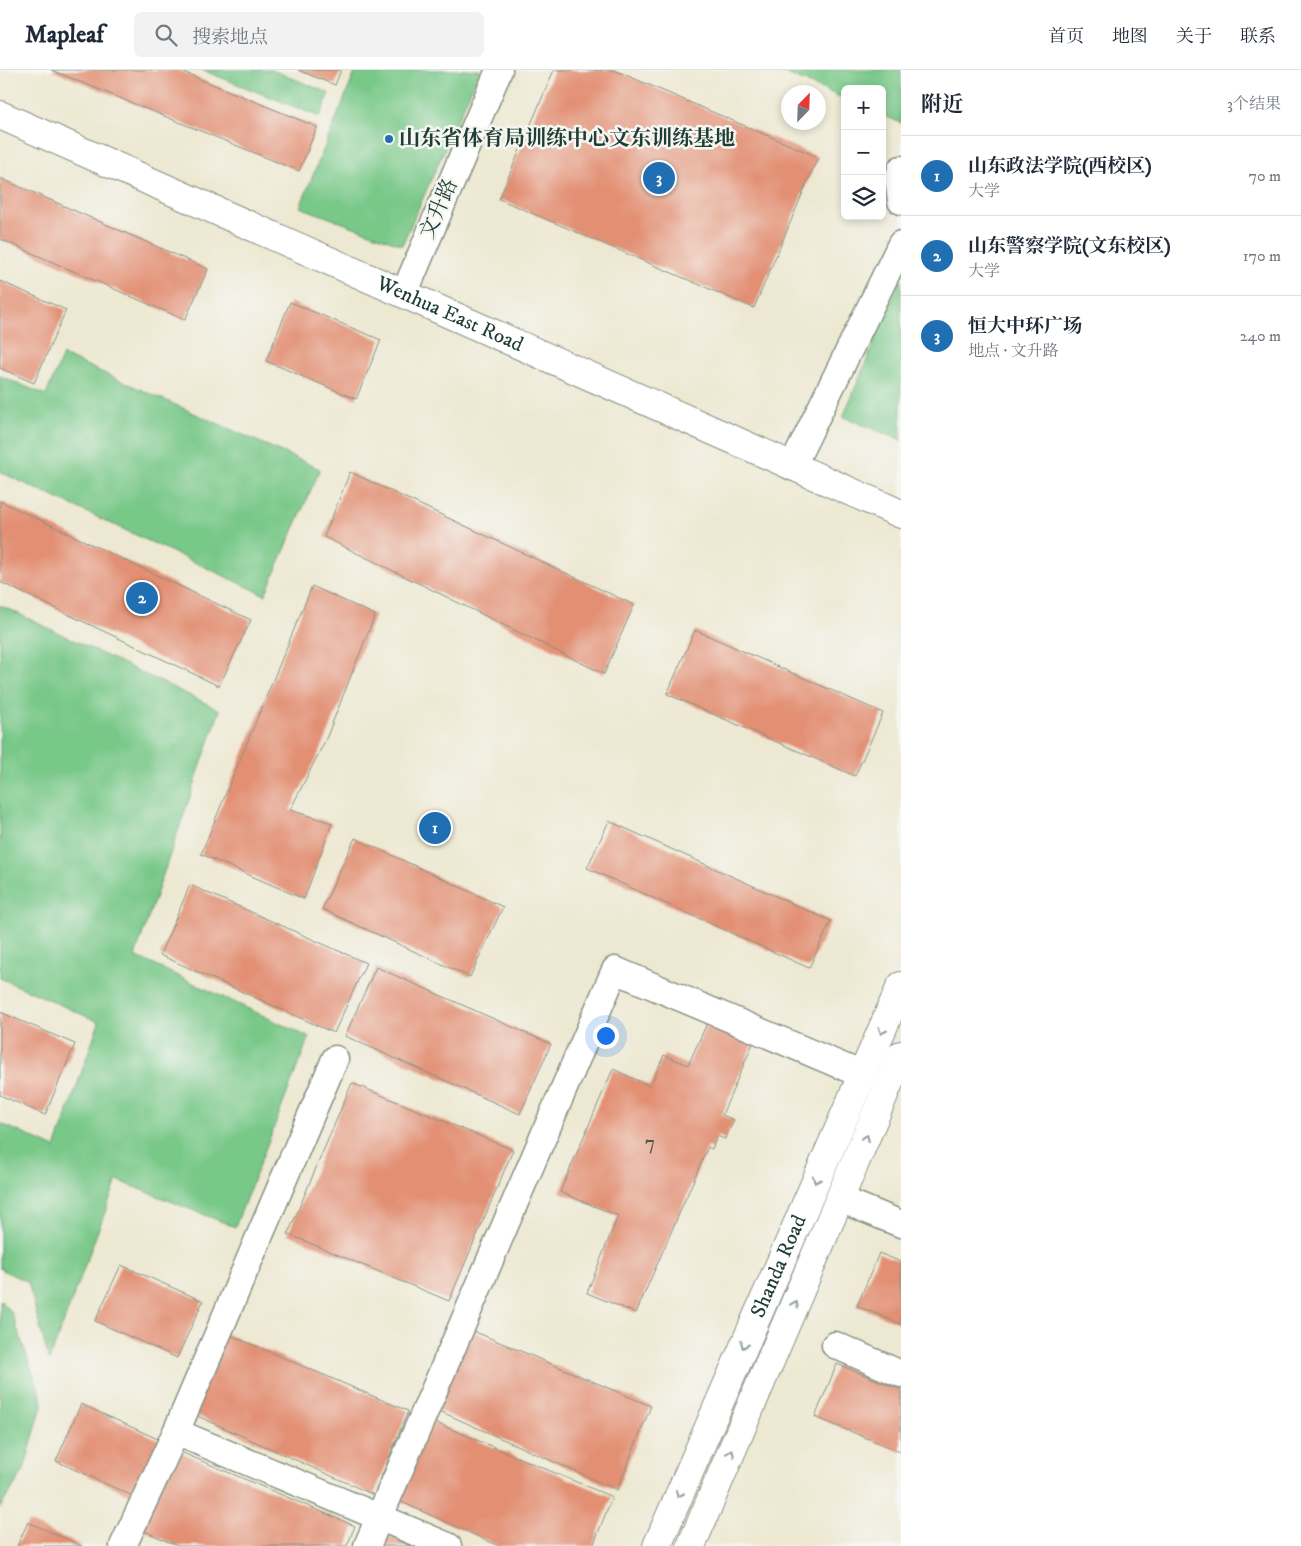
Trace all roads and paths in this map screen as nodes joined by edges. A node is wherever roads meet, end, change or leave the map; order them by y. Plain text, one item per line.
1 (500, 70) edge
2 (0, 115) edge
3 (901, 169) edge
4 (901, 202) edge
5 (901, 244) edge
6 (404, 294) junction
7 (792, 467) junction
8 (901, 514) edge
9 (901, 986) edge
10 (901, 1056) edge
11 (335, 1059) dead end
12 (862, 1075) junction
13 (840, 1199) junction
14 (901, 1224) edge
15 (835, 1345) dead end
16 (901, 1374) edge
17 (176, 1432) junction
18 (379, 1516) junction
19 (129, 1544) edge
20 (367, 1546) edge
21 (448, 1546) edge
22 (657, 1546) edge
23 (691, 1546) edge

1 - 6 street, 文升路
2 - 6 main road, Wenhua East Road
3 - 4 street
5 - 7 street
6 - 7 main road, Wenhua East Road
7 - 8 main road, Wenhua East Road
9 -> 12 main road, Shanda Road
13 -> 10 main road, Shanda Road
11 - 17 street
12 - 18 street
12 -> 22 main road, Shanda Road
13 - 14 street
23 -> 13 main road, Shanda Road
15 - 16 street
17 - 18 street
17 - 19 street
18 - 20 street
18 - 21 street

